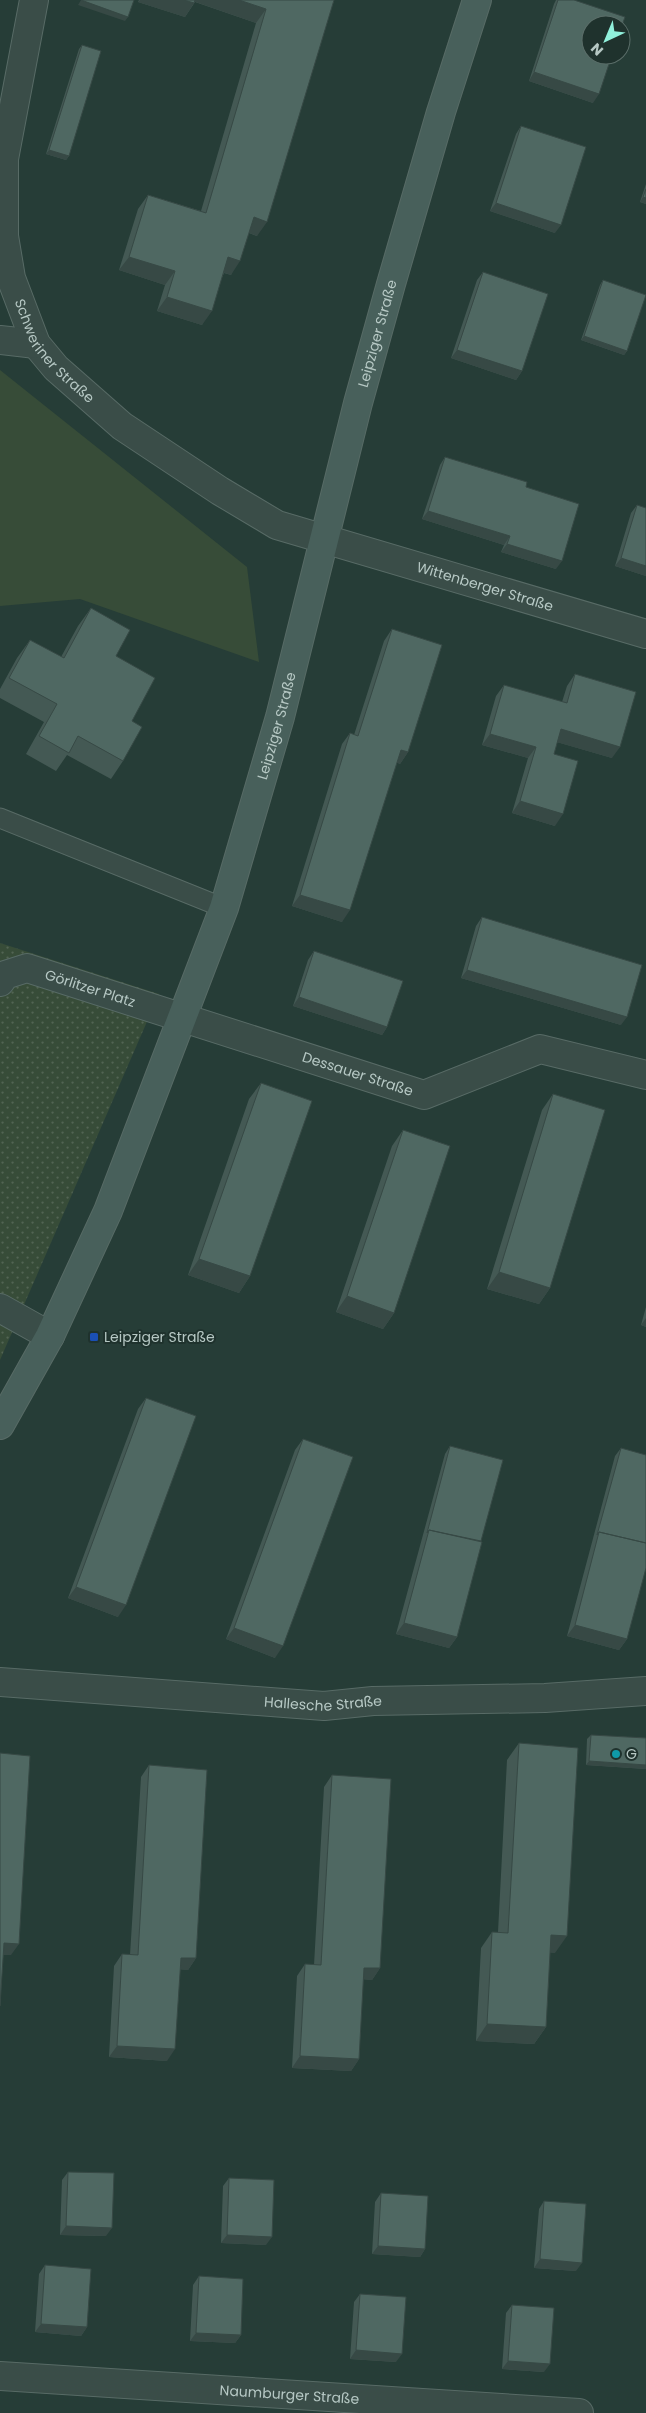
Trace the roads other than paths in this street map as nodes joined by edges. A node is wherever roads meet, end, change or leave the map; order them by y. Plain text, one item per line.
1 (477, 0) edge
2 (26, 4) edge
3 (0, 340) edge
4 (36, 344) junction
5 (324, 539) junction
6 (646, 634) edge
7 (0, 818) edge
8 (224, 908) junction
9 (0, 982) edge
10 (183, 1016) junction
11 (646, 1076) edge
12 (0, 1308) edge
13 (50, 1336) junction
14 (0, 1425) edge
15 (0, 1682) edge
16 (646, 1692) edge
17 (0, 2376) edge
18 (579, 2413) edge

1 - 5 main road, Leipziger Straße
2 - 4 street, Schweriner Straße
3 - 4 street
4 - 5 street, Schweriner Straße
5 - 6 street, Wittenberger Straße
5 - 8 main road, Leipziger Straße
7 - 8 lane
8 - 10 main road, Leipziger Straße
9 - 10 street, Görlitzer Platz
10 - 11 street, Dessauer Straße
10 - 13 main road, Leipziger Straße
12 - 13 street
13 - 14 main road, Leipziger Straße
15 - 16 street, Hallesche Straße
17 - 18 street, Naumburger Straße

